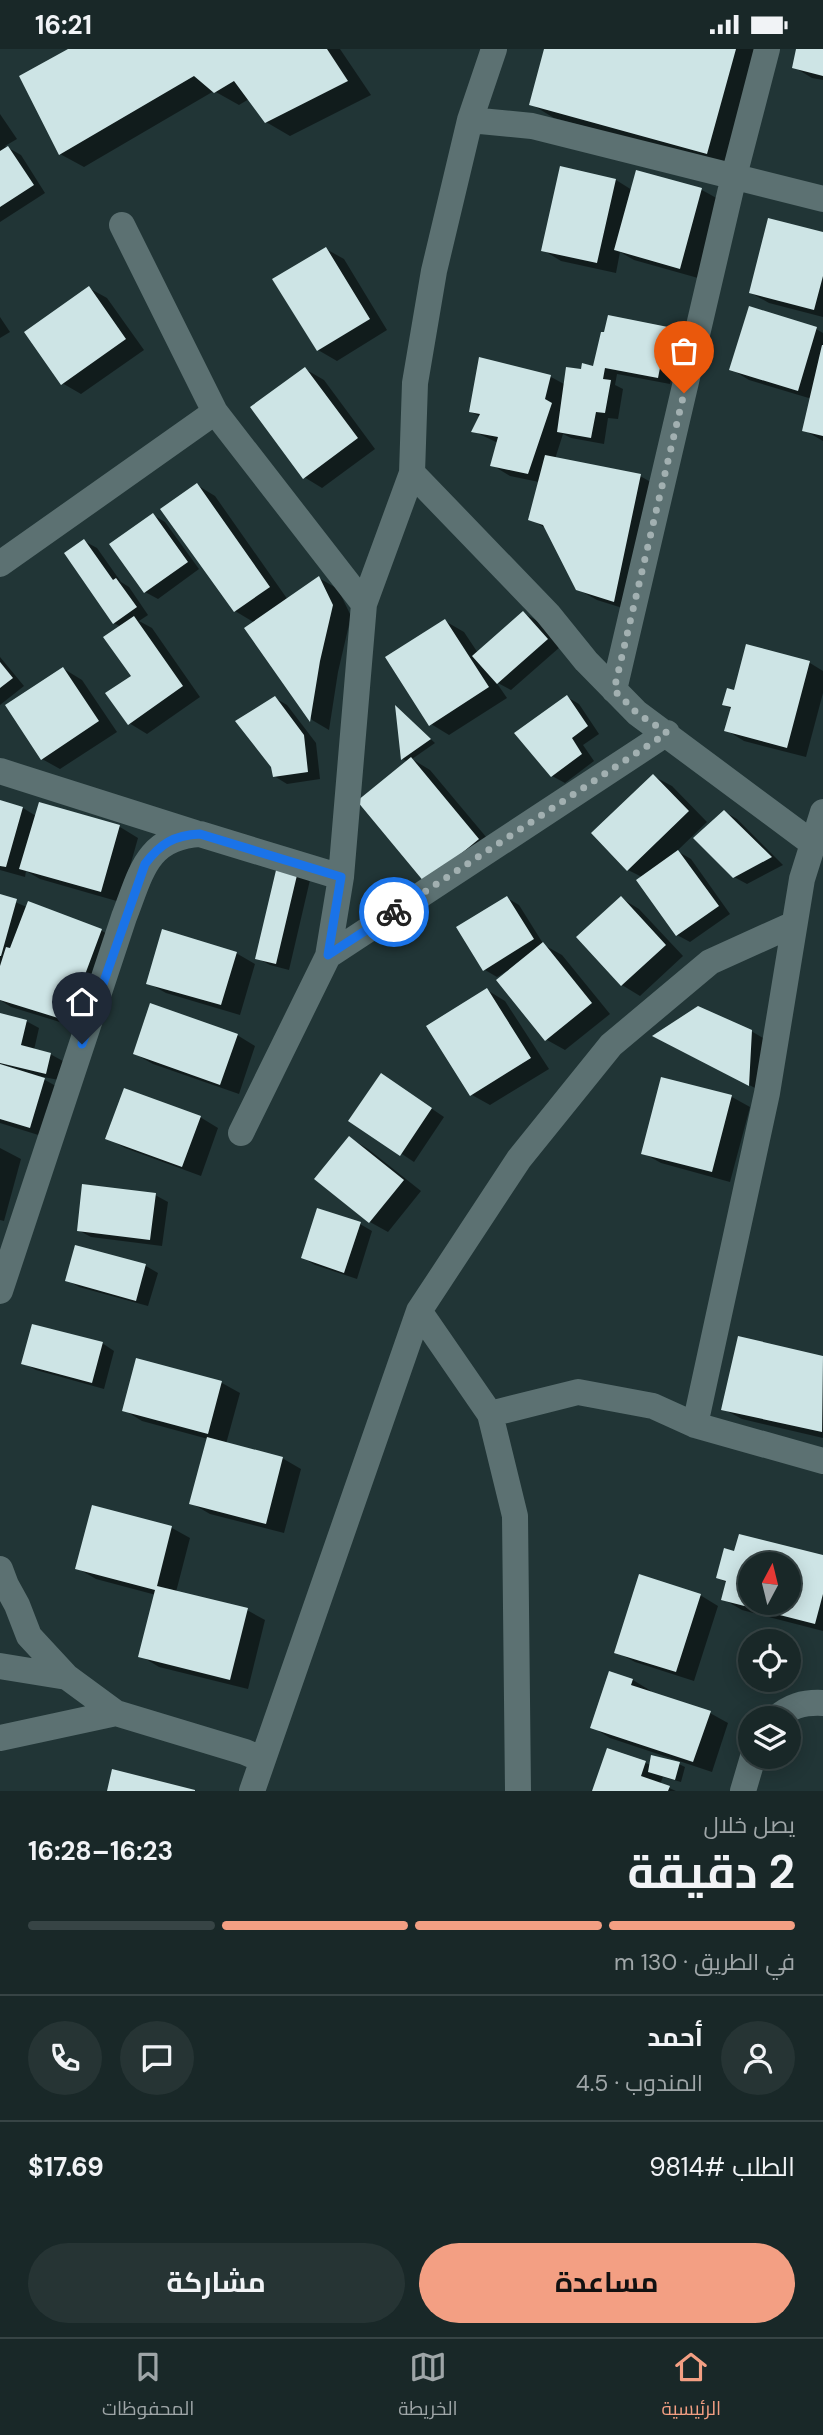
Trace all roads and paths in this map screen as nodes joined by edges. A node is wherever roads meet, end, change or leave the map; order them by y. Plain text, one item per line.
1 (494, 49) edge
2 (767, 49) edge
3 (470, 120) junction
4 (734, 176) junction
5 (823, 199) edge
6 (122, 225) dead end
7 (215, 412) junction
8 (412, 473) junction
9 (0, 564) edge
10 (364, 604) junction
11 (614, 690) junction
12 (667, 733) junction
13 (0, 771) edge
14 (823, 812) edge
15 (200, 834) junction
16 (812, 843) junction
17 (341, 877) junction
18 (794, 924) junction
19 (328, 955) junction
20 (241, 1133) dead end
21 (0, 1291) edge
22 (419, 1311) junction
23 (490, 1414) junction
24 (695, 1425) junction
25 (823, 1461) edge
26 (0, 1569) edge
27 (0, 1666) edge
28 (67, 1677) junction
29 (823, 1703) edge
30 (792, 1706) edge
31 (116, 1713) junction
32 (0, 1738) edge
33 (261, 1759) junction
34 (749, 1769) edge
35 (252, 1791) edge
36 (518, 1791) edge
37 (743, 1791) edge

1 - 3 street
2 - 4 street
3 - 4 street
3 - 8 street
4 - 5 street
4 - 11 street
6 - 7 street
7 - 9 street
7 - 10 street
8 - 10 street
8 - 11 street
10 - 17 street
11 - 12 street
12 - 16 street
12 - 19 street
13 - 15 street
14 - 16 street
15 - 17 street
15 - 21 street
16 - 18 street
17 - 19 street
18 - 22 street
18 - 24 street
19 - 20 street
22 - 23 street
22 - 33 street
23 - 24 street
23 - 36 street
24 - 25 street
26 - 28 street
27 - 28 street
28 - 31 street
29 - 30 street
31 - 32 street
31 - 33 street
33 - 35 street
34 - 37 street

